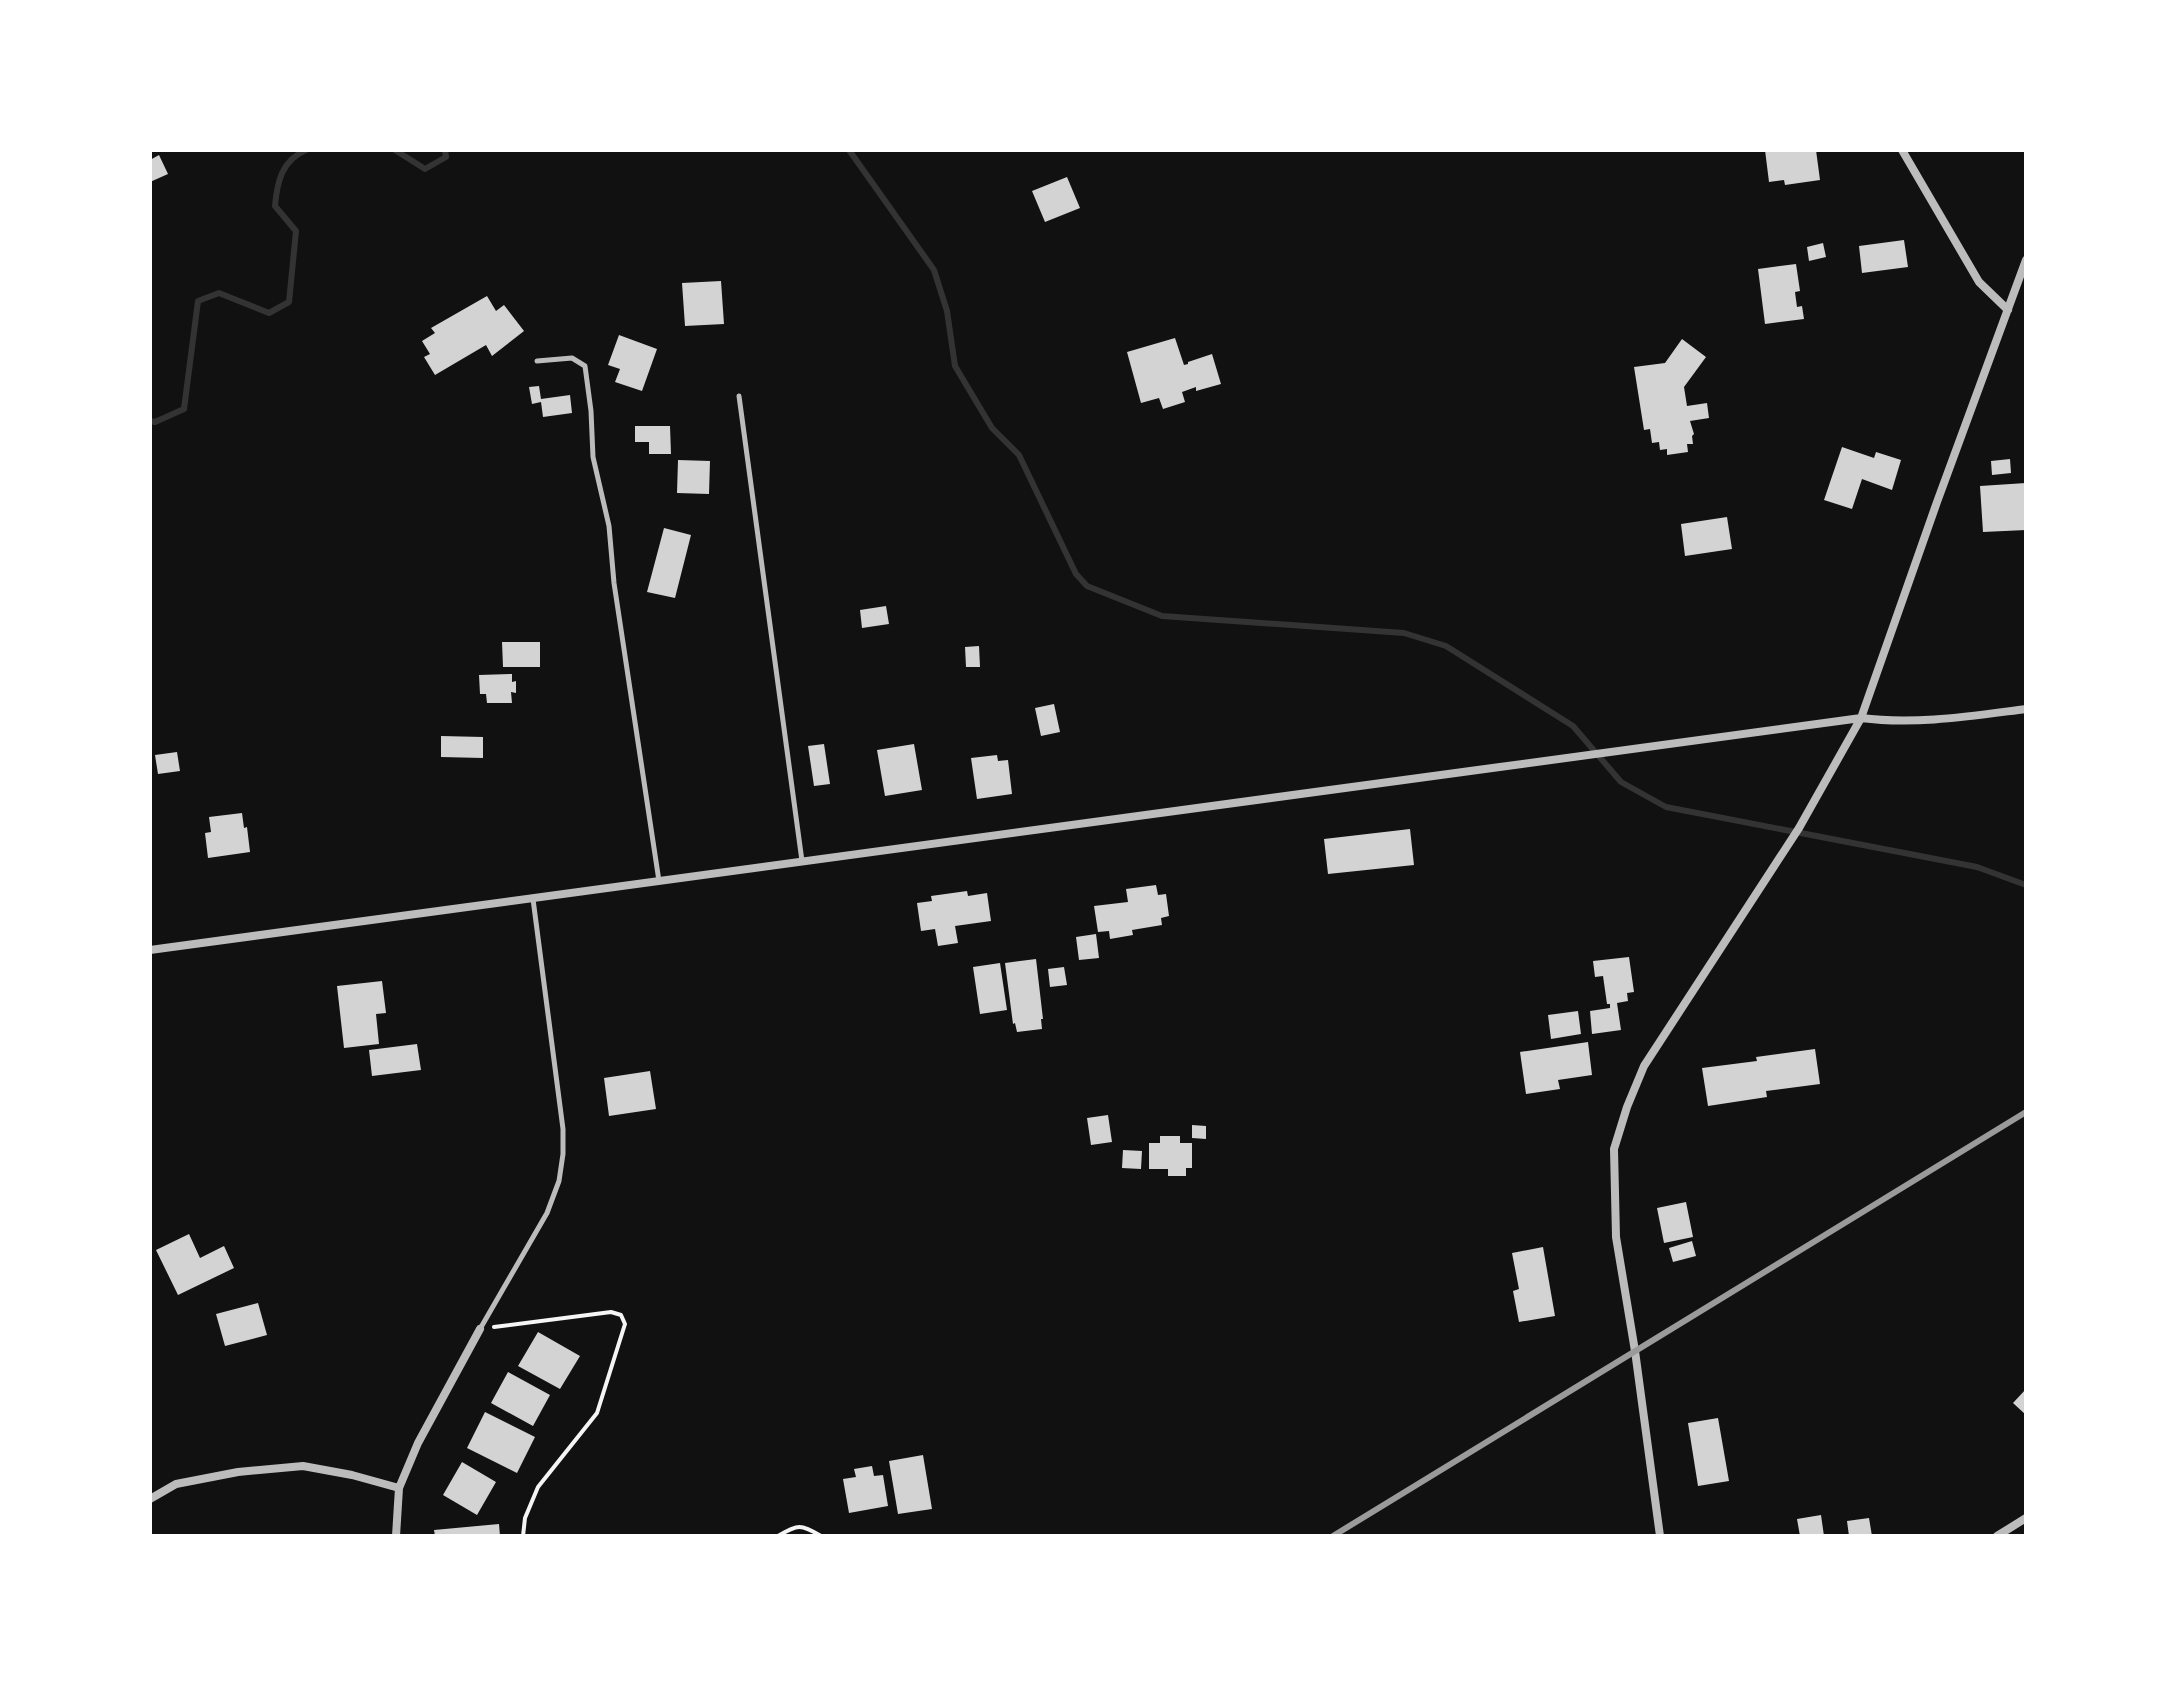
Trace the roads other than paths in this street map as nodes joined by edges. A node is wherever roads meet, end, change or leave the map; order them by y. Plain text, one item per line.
1 (1902, 150) edge
2 (2026, 260) edge
3 (2008, 310) junction
4 (537, 361) dead end
5 (739, 396) dead end
6 (2026, 709) edge
7 (1861, 718) junction
8 (802, 861) junction
9 (659, 881) junction
10 (533, 898) junction
11 (150, 950) edge
12 (480, 1329) joint
13 (399, 1488) junction
14 (150, 1499) edge
15 (2026, 1518) edge
16 (396, 1536) edge
17 (1660, 1536) edge
18 (1997, 1536) edge

1 - 3 street
2 - 3 street
3 - 7 street
4 - 9 lane
5 - 8 lane
6 - 7 street
7 - 8 street
7 - 17 street
8 - 9 street
9 - 10 street
10 - 11 street
10 - 12 lane
12 - 13 street
13 - 14 street
13 - 16 street
15 - 18 street

